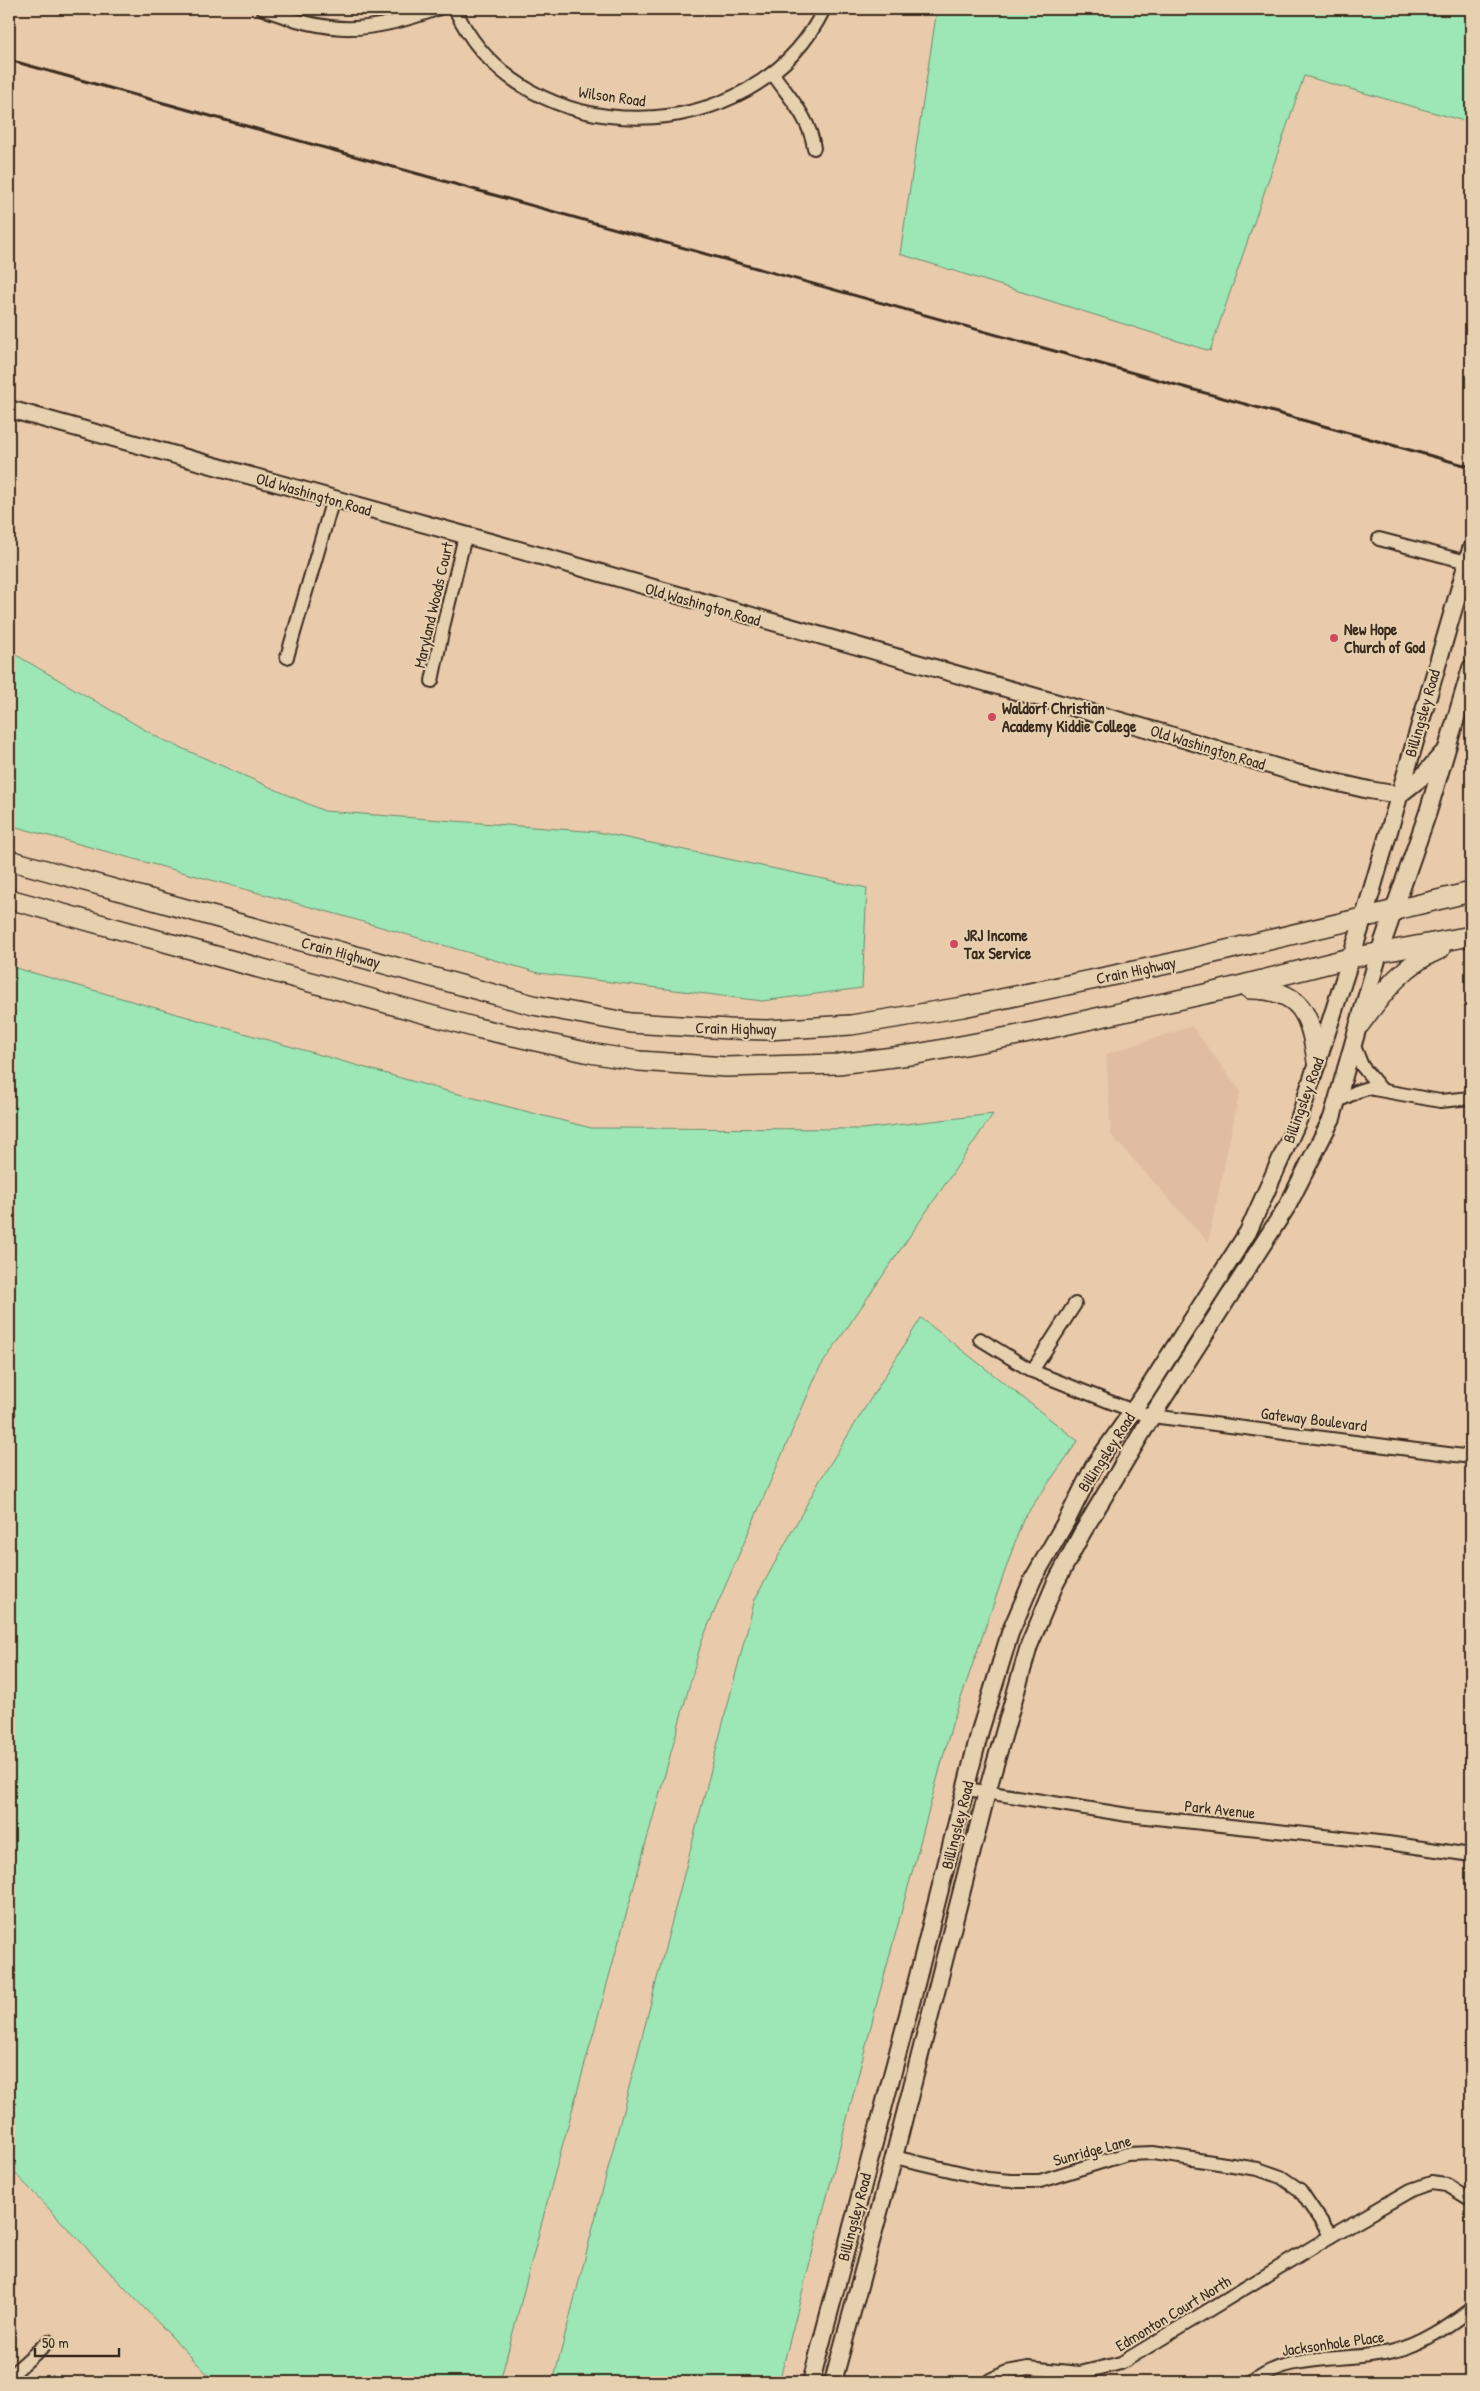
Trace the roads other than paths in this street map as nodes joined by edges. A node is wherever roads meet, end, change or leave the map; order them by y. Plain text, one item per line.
1 (263, 9) edge
2 (437, 9) edge
3 (455, 9) edge
4 (824, 9) edge
5 (773, 74) junction
6 (814, 148) dead end
7 (9, 409) edge
8 (333, 499) junction
9 (465, 536) junction
10 (1379, 539) dead end
11 (1470, 558) edge
12 (287, 657) dead end
13 (1471, 668) edge
14 (432, 681) dead end
15 (1448, 746) junction
16 (1399, 795) junction
17 (9, 860) edge
18 (1471, 892) edge
19 (9, 899) edge
20 (1395, 911) junction
21 (1364, 917) junction
22 (1471, 936) edge
23 (1379, 953) junction
24 (1350, 958) junction
25 (1223, 990) junction
26 (1360, 1024) junction
27 (1354, 1046) junction
28 (1317, 1062) junction
29 (1381, 1089) junction
30 (1471, 1098) edge
31 (1338, 1101) junction
32 (1075, 1304) dead end
33 (980, 1339) dead end
34 (1032, 1371) junction
35 (1133, 1411) junction
36 (1152, 1416) junction
37 (1471, 1457) edge
38 (967, 1789) junction
39 (986, 1792) junction
40 (1471, 1855) edge
41 (894, 2156) junction
42 (1468, 2198) dead end
43 (1331, 2236) junction
44 (1471, 2309) edge
45 (49, 2341) dead end
46 (9, 2377) edge
47 (990, 2380) dead end
48 (811, 2382) edge
49 (833, 2382) edge
50 (1253, 2382) edge

1 - 2 street
3 - 5 street, Wilson Road
4 - 5 street, Wilson Road
5 - 6 street
7 - 8 main road, Old Washington Road
8 - 9 main road, Old Washington Road
8 - 12 street
9 - 14 street, Maryland Woods Court
9 - 16 main road, Old Washington Road
10 - 11 street
11 - 16 main road, Billingsley Road
13 - 15 main road, Billingsley Road
15 - 16 main road
15 - 20 main road, Billingsley Road
16 - 21 main road, Billingsley Road
17 - 21 highway, Crain Highway
18 - 20 highway, Crain Highway
19 - 25 highway
20 - 21 highway, Crain Highway
20 - 23 main road, Billingsley Road
21 - 24 main road, Billingsley Road
22 - 23 highway
22 - 26 highway
23 - 24 highway
23 - 26 main road, Billingsley Road
24 - 25 highway
24 - 28 main road, Billingsley Road
25 - 28 highway
26 - 27 main road, Billingsley Road
27 - 29 street
27 - 31 main road, Billingsley Road
28 - 35 main road, Billingsley Road
29 - 30 street
29 - 31 street
31 - 36 main road, Billingsley Road
32 - 34 street
33 - 34 street, Gateway Boulevard
34 - 35 street, Gateway Boulevard
35 - 36 street, Gateway Boulevard
35 - 38 main road, Billingsley Road
36 - 37 street, Gateway Boulevard
36 - 39 main road, Billingsley Road
38 - 39 street, Park Avenue
38 - 48 main road, Billingsley Road
39 - 40 street, Park Avenue
39 - 41 main road, Billingsley Road
41 - 43 street, Sunridge Lane
41 - 49 main road, Billingsley Road
42 - 43 street, Edmonton Court North
43 - 47 street, Edmonton Court North
44 - 50 street, Jacksonhole Place
45 - 46 street

